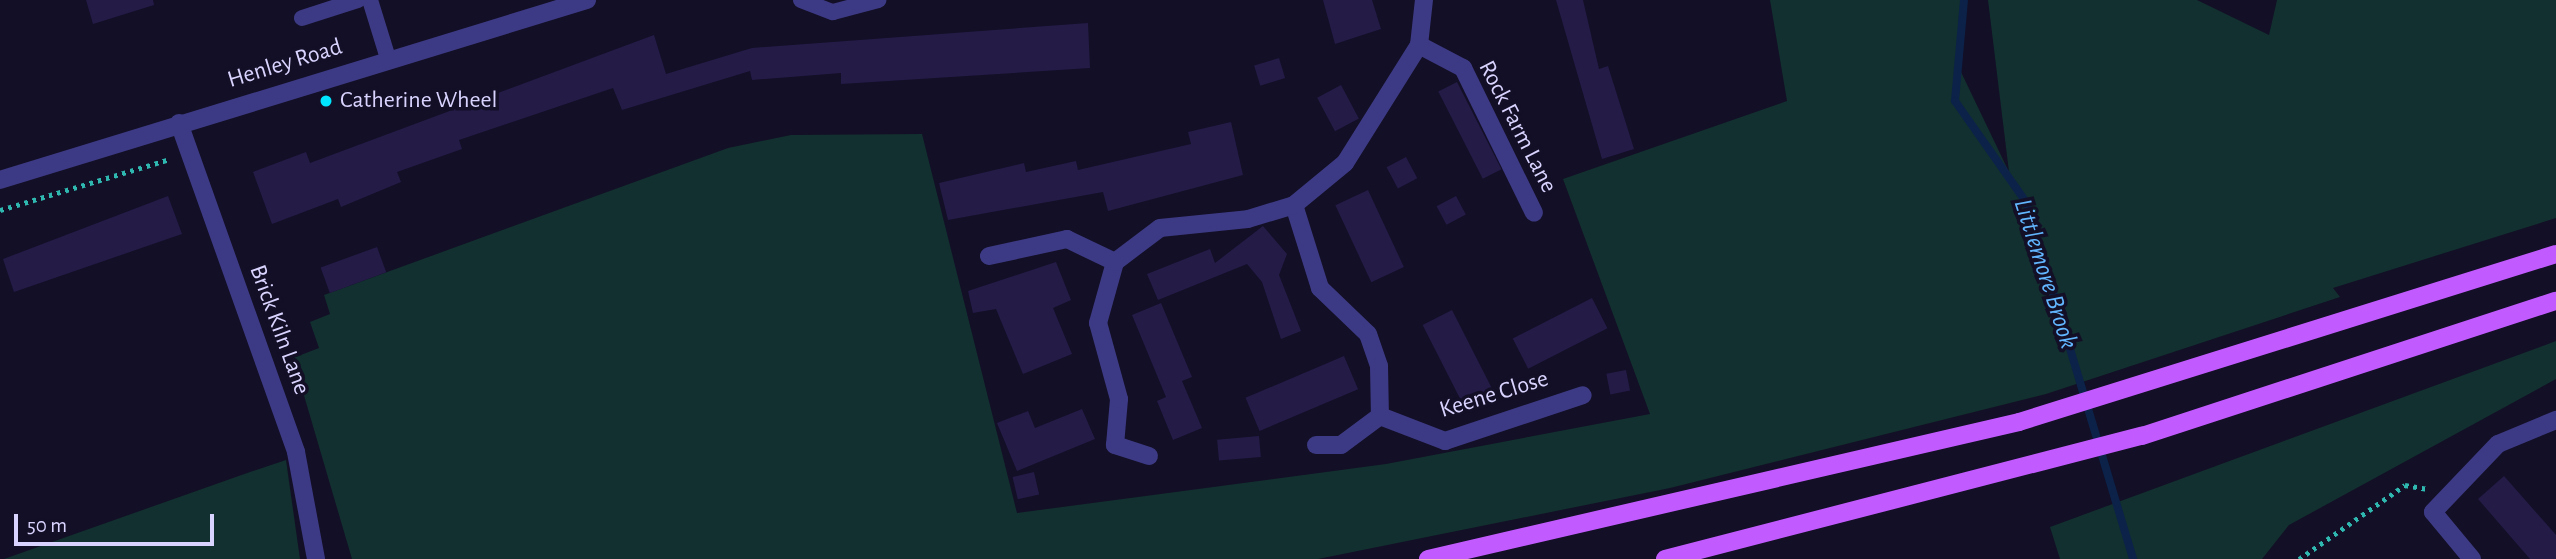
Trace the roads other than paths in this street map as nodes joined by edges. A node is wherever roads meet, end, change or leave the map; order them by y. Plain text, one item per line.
1 (358, 0) edge
2 (370, 0) edge
3 (587, 0) edge
4 (801, 0) edge
5 (878, 0) edge
6 (1424, 0) edge
7 (302, 18) dead end
8 (1419, 45) junction
9 (388, 58) junction
10 (179, 123) junction
11 (0, 180) edge
12 (1294, 205) junction
13 (1534, 213) dead end
14 (2556, 254) edge
15 (989, 256) dead end
16 (1115, 262) junction
17 (2556, 301) edge
18 (1583, 395) dead end
19 (1380, 416) junction
20 (2556, 420) edge
21 (1316, 445) dead end
22 (1149, 456) dead end
23 (1744, 542) junction
24 (316, 559) edge
25 (1428, 559) edge
26 (1665, 559) edge
27 (1697, 559) edge
28 (2472, 559) edge

1 - 7 lane
2 - 9 lane
3 - 9 street, Henley Road
4 - 5 lane
6 - 8 street
8 - 12 street
8 - 13 street, Rock Farm Lane
9 - 10 street, Henley Road
10 - 11 street, Henley Road
10 - 24 street, Brick Kiln Lane
12 - 16 street
12 - 19 street
14 - 25 main road
15 - 16 street
16 - 22 street
17 - 23 main road
18 - 19 street, Keene Close
19 - 21 street
20 - 28 street
23 - 26 main road
23 - 27 main road

